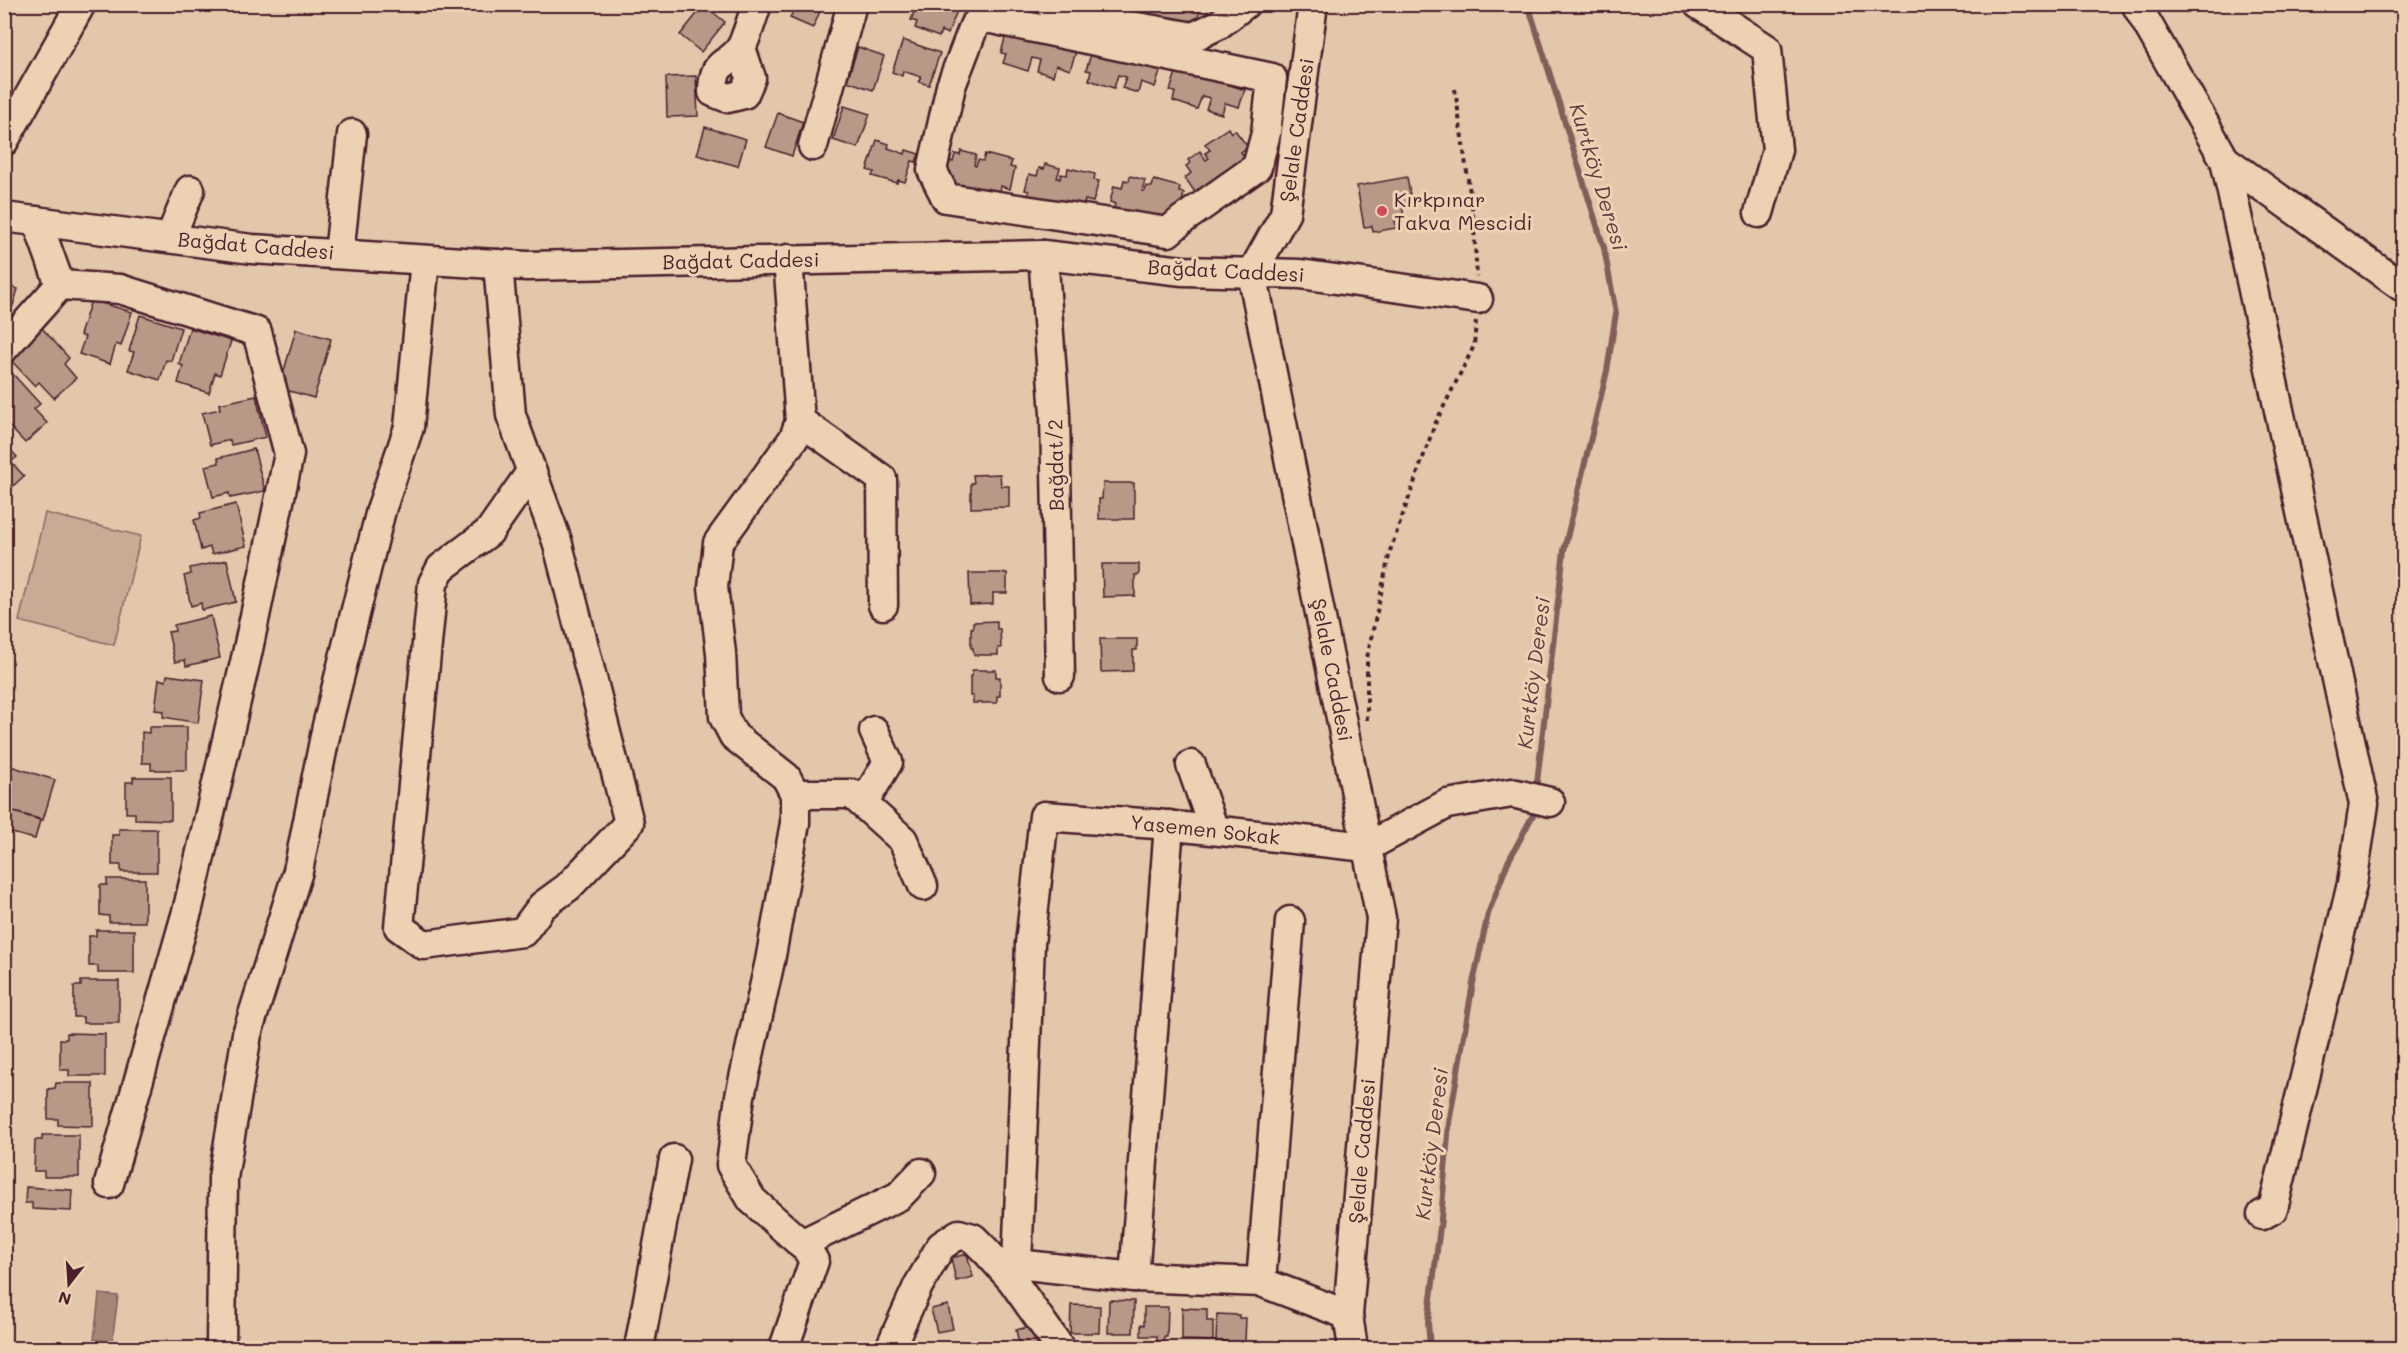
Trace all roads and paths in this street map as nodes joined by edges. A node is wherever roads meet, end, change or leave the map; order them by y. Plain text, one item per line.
1 (81, 4) edge
2 (757, 4) edge
3 (852, 4) edge
4 (1050, 4) edge
5 (1245, 4) edge
6 (1313, 4) edge
7 (1698, 4) edge
8 (2136, 4) edge
9 (741, 48) dead end
10 (1455, 89) dead end
11 (1266, 133) joint
12 (352, 134) dead end
13 (4, 141) edge
14 (813, 146) dead end
15 (2225, 160) junction
16 (190, 190) dead end
17 (1759, 213) dead end
18 (4, 217) edge
19 (37, 220) junction
20 (170, 238) junction
21 (339, 254) junction
22 (1042, 255) junction
23 (425, 260) junction
24 (788, 260) junction
25 (498, 264) junction
26 (1252, 273) junction
27 (60, 285) junction
28 (2403, 288) edge
29 (1478, 299) junction
30 (4, 348) edge
31 (800, 421) junction
32 (531, 472) junction
33 (883, 605) dead end
34 (1060, 676) dead end
35 (1367, 729) dead end
36 (874, 731) dead end
37 (1191, 765) dead end
38 (795, 794) junction
39 (1550, 802) dead end
40 (863, 804) junction
41 (1169, 825) junction
42 (1214, 830) junction
43 (1366, 847) junction
44 (923, 886) dead end
45 (1290, 921) dead end
46 (674, 1159) dead end
47 (921, 1173) dead end
48 (109, 1184) dead end
49 (2262, 1215) dead end
50 (801, 1244) junction
51 (1134, 1276) junction
52 (1261, 1282) junction
53 (1348, 1315) junction
54 (221, 1348) edge
55 (639, 1348) edge
56 (784, 1348) edge
57 (890, 1348) edge
58 (1056, 1348) edge
59 (1353, 1348) edge

1 - 13 street
2 - 9 street
3 - 14 street
4 - 5 street
6 - 26 street, Şelale Caddesi
7 - 17 street
8 - 15 street
10 - 29 path
11 - 11 street
12 - 21 street
15 - 28 street
15 - 49 street
16 - 20 street
18 - 19 street, Bağdat Caddesi
19 - 20 street, Bağdat Caddesi
19 - 27 street
20 - 21 street, Bağdat Caddesi
21 - 23 street, Bağdat Caddesi
22 - 24 street, Bağdat Caddesi
22 - 26 street, Bağdat Caddesi
22 - 34 street, Bağdat/2
23 - 25 street, Bağdat Caddesi
23 - 54 street
24 - 25 street, Bağdat Caddesi
24 - 31 street
25 - 32 street
26 - 29 street, Bağdat Caddesi
26 - 43 street, Şelale Caddesi
27 - 30 street
27 - 48 street
29 - 35 path
31 - 33 street
31 - 38 street
32 - 32 street
36 - 40 street
37 - 42 street
38 - 40 street
38 - 50 street
39 - 43 street
40 - 44 street
41 - 42 street, Yasemen Sokak
41 - 51 street
41 - 51 street, Yasemen Sokak
42 - 43 street, Yasemen Sokak
43 - 53 street, Şelale Caddesi
45 - 52 street
46 - 55 street
47 - 50 street
50 - 56 street
51 - 52 street
52 - 53 street
53 - 59 street, Şelale Caddesi
57 - 58 street

